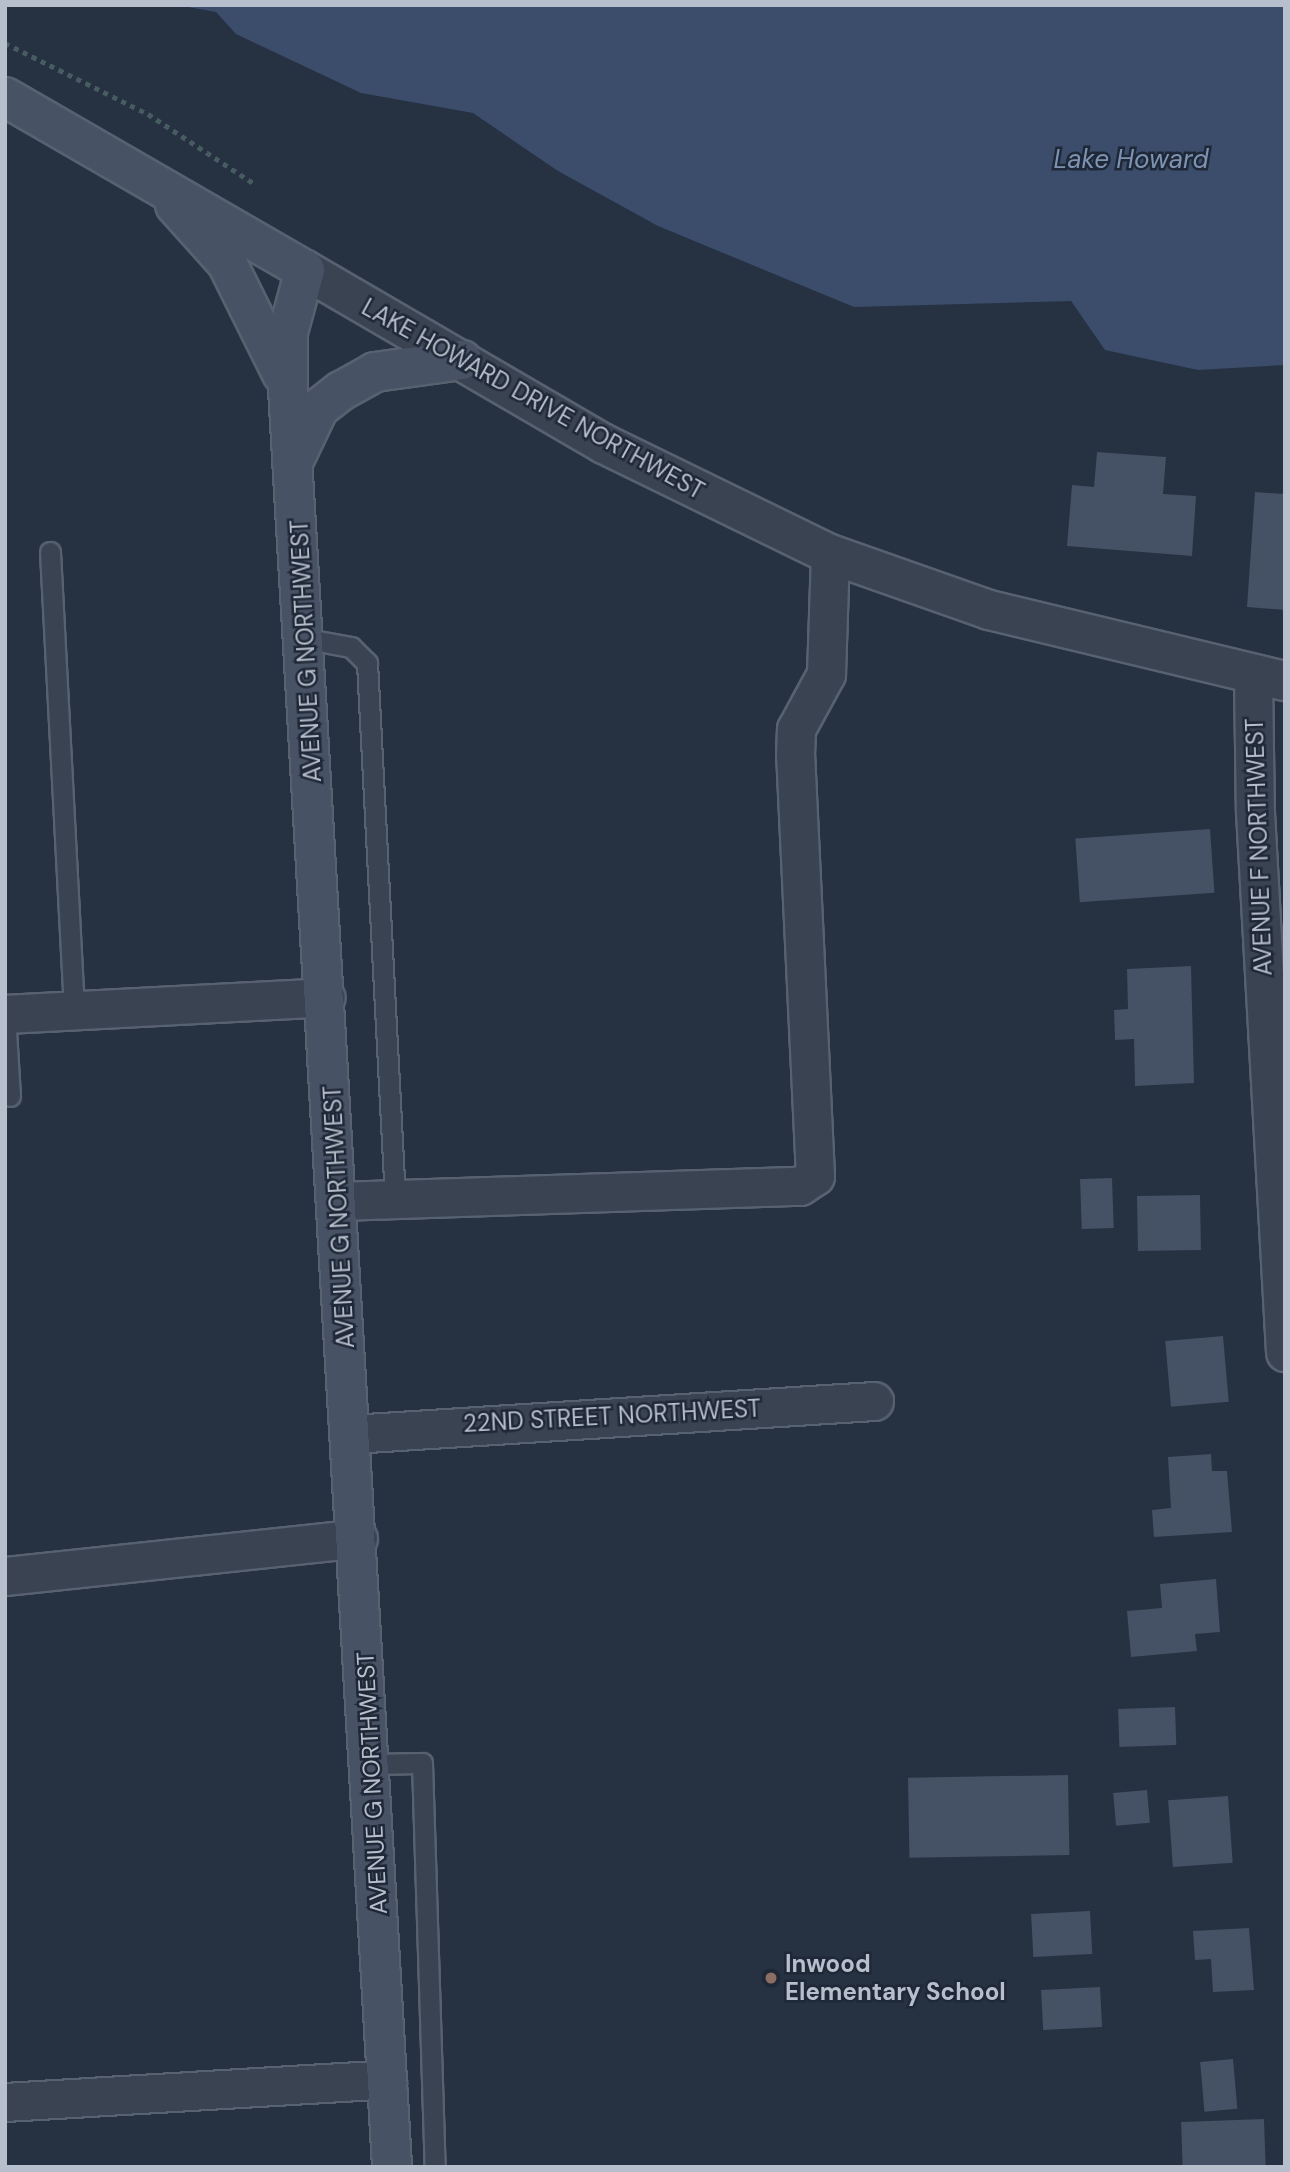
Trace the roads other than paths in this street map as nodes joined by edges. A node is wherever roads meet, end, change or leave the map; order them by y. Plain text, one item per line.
1 (5, 97) edge
2 (147, 174) junction
3 (305, 270) junction
4 (463, 360) junction
5 (288, 389) junction
6 (294, 460) junction
7 (50, 552) dead end
8 (830, 554) junction
9 (307, 639) junction
10 (1269, 679) edge
11 (326, 998) junction
12 (74, 1010) junction
13 (5, 1014) edge
14 (10, 1096) dead end
15 (396, 1199) junction
16 (338, 1201) junction
17 (1285, 1352) edge
18 (874, 1401) dead end
19 (351, 1434) junction
20 (358, 1538) junction
21 (5, 1576) edge
22 (371, 1764) junction
23 (387, 2079) junction
24 (5, 2102) edge
25 (392, 2167) edge
26 (435, 2167) edge

1 - 2 main road
2 - 3 main road
2 - 5 main road
3 - 4 street, LAKE HOWARD DRIVE NORTHWEST
3 - 5 main road, AVENUE G NORTHWEST
4 - 6 main road
4 - 8 street, LAKE HOWARD DRIVE NORTHWEST
5 - 6 main road, AVENUE G NORTHWEST
6 - 9 main road, AVENUE G NORTHWEST
7 - 12 lane
8 - 10 street, LAKE HOWARD DRIVE NORTHWEST
8 - 15 street
9 - 11 main road, AVENUE G NORTHWEST
9 - 15 lane
10 - 17 street, AVENUE F NORTHWEST
11 - 12 street
11 - 16 main road, AVENUE G NORTHWEST
12 - 13 street
13 - 14 lane
15 - 16 street
16 - 19 main road, AVENUE G NORTHWEST
18 - 19 street, 22ND STREET NORTHWEST
19 - 20 main road, AVENUE G NORTHWEST
20 - 21 street
20 - 22 main road, AVENUE G NORTHWEST
22 - 23 main road, AVENUE G NORTHWEST
22 - 26 lane
23 - 24 street
23 - 25 main road, AVENUE G NORTHWEST

